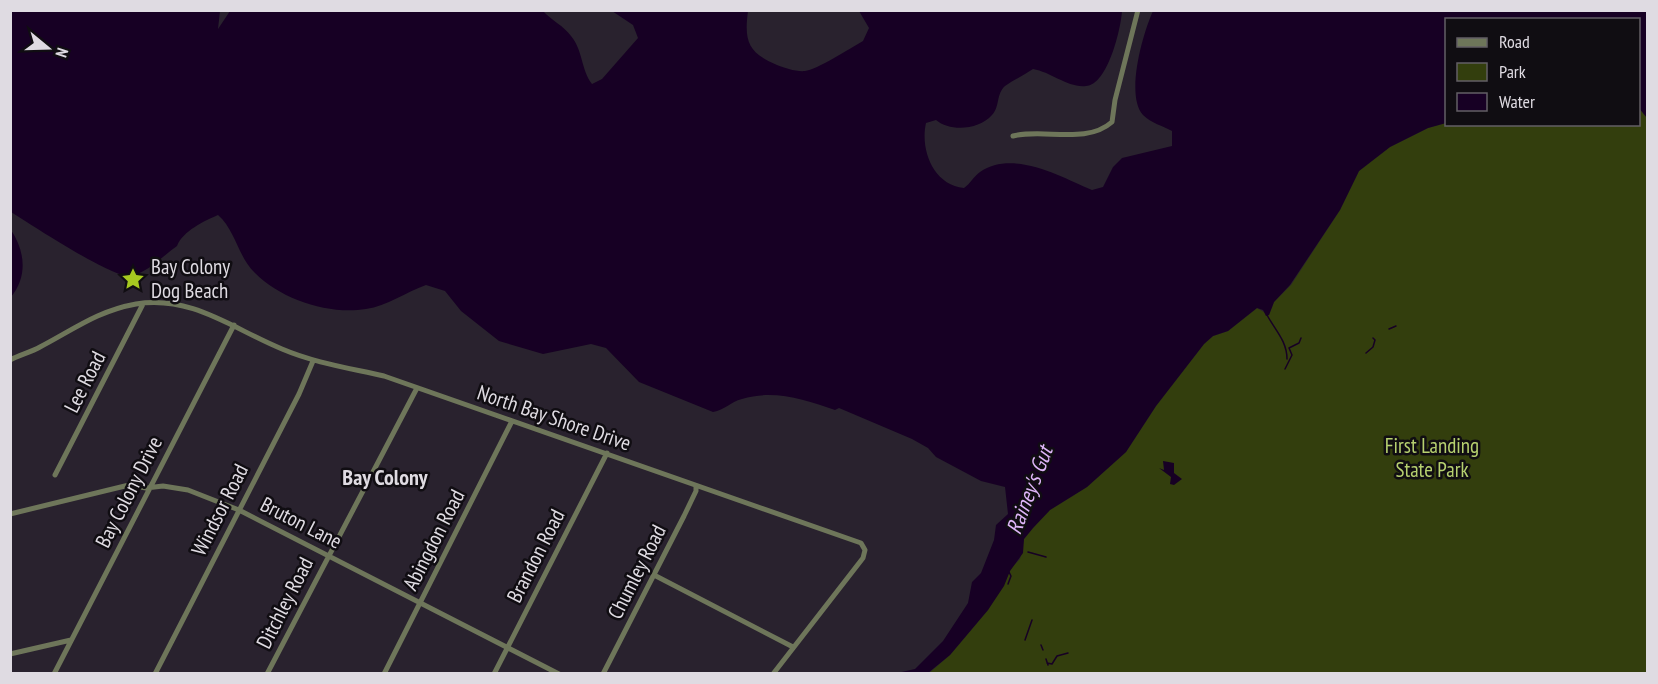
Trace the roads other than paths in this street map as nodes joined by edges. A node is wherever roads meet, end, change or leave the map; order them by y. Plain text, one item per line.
1 (1138, 10) edge
2 (1013, 136) dead end
3 (143, 304) junction
4 (234, 325) junction
5 (11, 360) edge
6 (313, 361) junction
7 (417, 388) junction
8 (512, 421) junction
9 (607, 453) junction
10 (55, 475) dead end
11 (696, 486) junction
12 (149, 488) junction
13 (239, 510) junction
14 (10, 514) edge
15 (328, 555) junction
16 (654, 575) junction
17 (421, 603) junction
18 (71, 640) junction
19 (508, 647) junction
20 (794, 647) junction
21 (10, 654) edge
22 (54, 674) edge
23 (155, 674) edge
24 (267, 674) edge
25 (384, 674) edge
26 (494, 674) edge
27 (559, 674) edge
28 (603, 674) edge
29 (773, 674) edge

1 - 2 street
3 - 4 street, North Bay Shore Drive
3 - 5 street, North Bay Shore Drive
3 - 10 street, Lee Road
4 - 6 street, North Bay Shore Drive
4 - 12 street, Bay Colony Drive
6 - 7 street, North Bay Shore Drive
6 - 13 street, Windsor Road
7 - 8 street, North Bay Shore Drive
7 - 15 street, Ditchley Road
8 - 9 street, North Bay Shore Drive
8 - 17 street, Abingdon Road
9 - 11 street, North Bay Shore Drive
9 - 19 street, Brandon Road
11 - 16 street, Chumley Road
11 - 20 street, North Bay Shore Drive
12 - 13 street, Bruton Lane
12 - 14 street, Bruton Lane
12 - 18 street, Bay Colony Drive
13 - 15 street, Bruton Lane
13 - 23 street, Windsor Road
15 - 17 street, Bruton Lane
15 - 24 street, Ditchley Road
16 - 20 street
16 - 28 street, Chumley Road
17 - 19 street, Bruton Lane
17 - 25 street, Abingdon Road
18 - 21 street
18 - 22 street, Bay Colony Drive
19 - 26 street, Brandon Road
19 - 27 street, Bruton Lane
20 - 29 street

